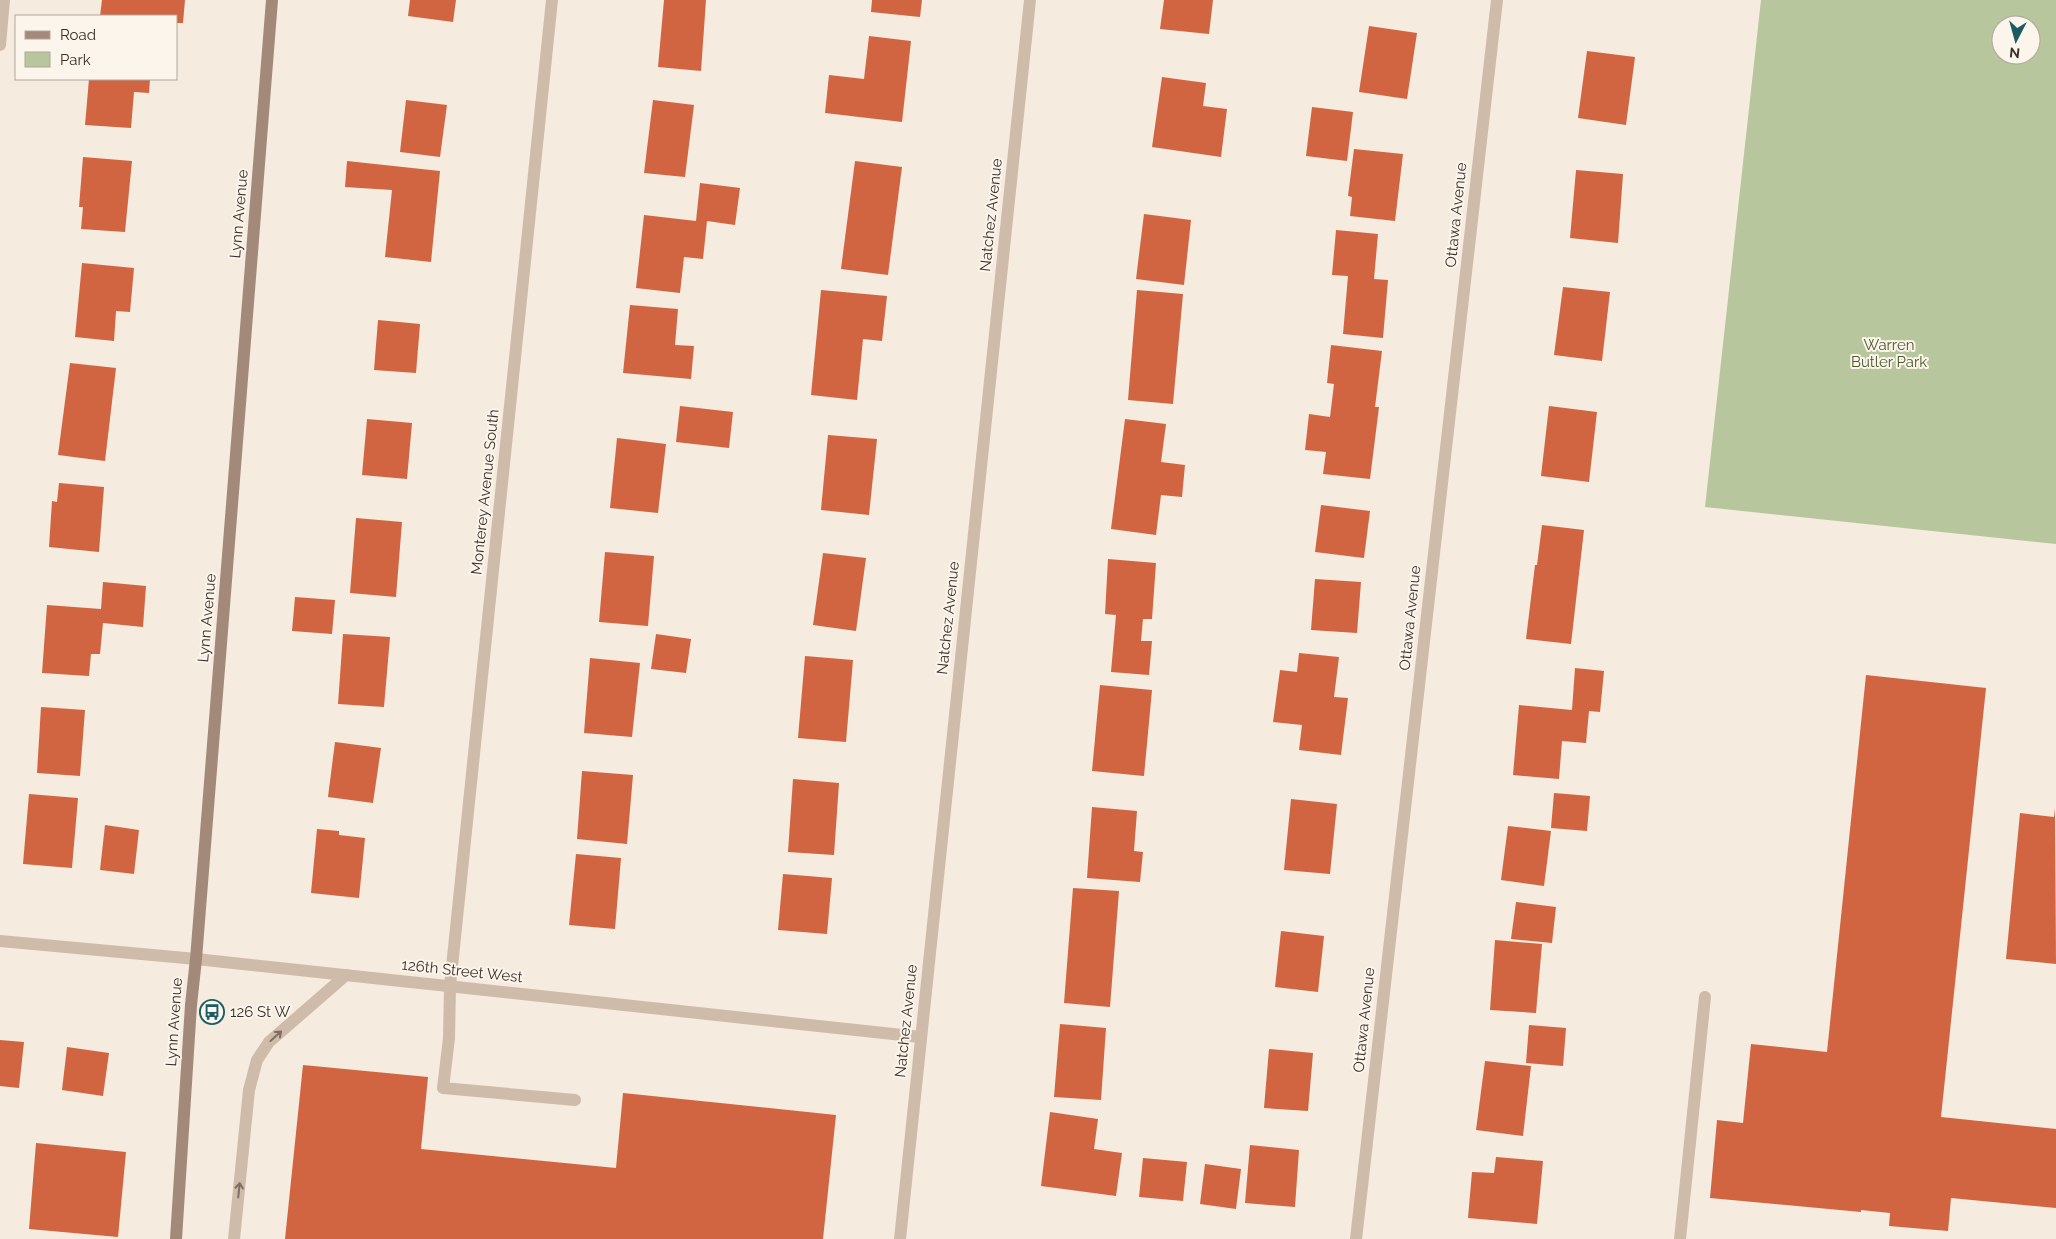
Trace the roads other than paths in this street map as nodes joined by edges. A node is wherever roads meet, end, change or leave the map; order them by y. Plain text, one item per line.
1 (4, 0) edge
2 (272, 0) edge
3 (552, 0) edge
4 (1030, 0) edge
5 (1497, 0) edge
6 (0, 45) edge
7 (0, 941) edge
8 (196, 959) junction
9 (346, 976) junction
10 (450, 986) junction
11 (1705, 997) dead end
12 (920, 1037) junction
13 (575, 1100) dead end
14 (176, 1239) edge
15 (234, 1239) edge
16 (900, 1239) edge
17 (1356, 1239) edge
18 (1680, 1239) edge

1 - 6 street
2 - 8 main road, Lynn Avenue
3 - 10 street, Monterey Avenue South
4 - 12 street, Natchez Avenue
5 - 17 street, Ottawa Avenue
7 - 8 street, 126th Street West
8 - 9 street, 126th Street West
8 - 14 main road, Lynn Avenue
9 - 10 street, 126th Street West
15 -> 9 street
10 - 12 street, 126th Street West
10 - 13 street, Monterey Avenue South
11 - 18 street
12 - 16 street, Natchez Avenue

